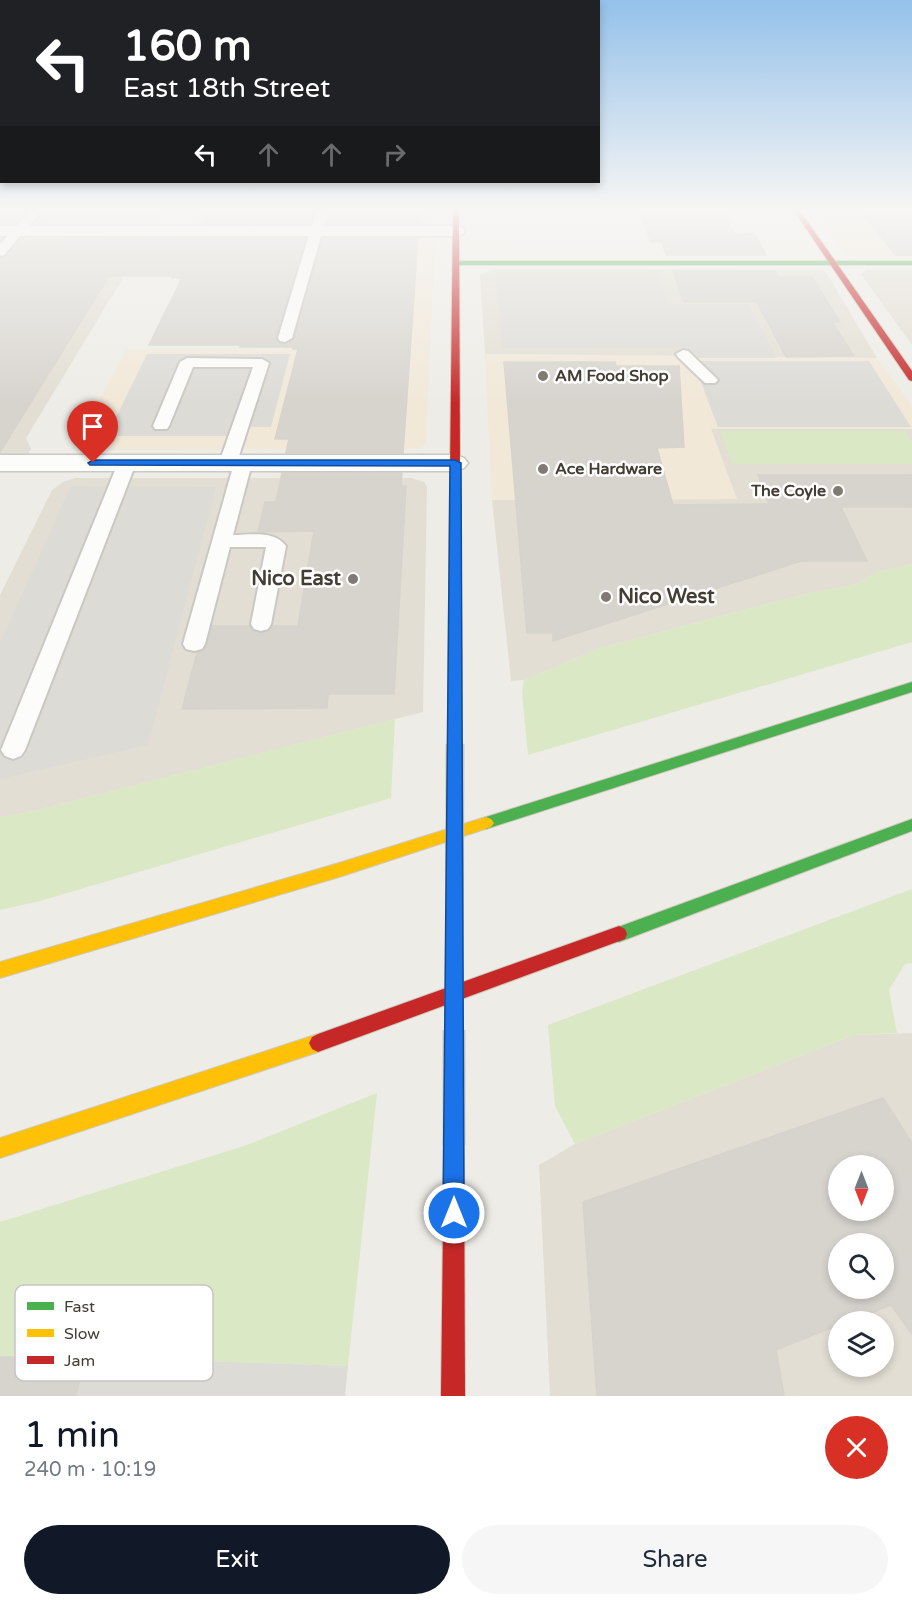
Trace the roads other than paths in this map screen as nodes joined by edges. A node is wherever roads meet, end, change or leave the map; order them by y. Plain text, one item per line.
1 (305, 273) edge
2 (456, 273) edge
3 (839, 273) edge
4 (285, 338) dead end
5 (683, 354) dead end
6 (912, 378) edge
7 (710, 380) dead end
8 (161, 426) dead end
9 (0, 463) edge
10 (127, 463) junction
11 (236, 463) junction
12 (455, 463) junction
13 (222, 541) junction
14 (261, 624) dead end
15 (194, 644) dead end
16 (912, 687) edge
17 (12, 750) dead end
18 (912, 825) edge
19 (0, 970) edge
20 (0, 1148) edge
21 (453, 1396) edge

1 - 4 lane
2 - 12 main road
3 - 6 main road
5 - 7 lane
8 - 11 lane
9 - 10 street
10 - 11 street
10 - 17 lane
11 - 12 street
11 - 13 lane
12 - 21 main road, bridge
13 - 14 lane
13 - 15 lane
16 - 19 main road
18 - 20 main road

